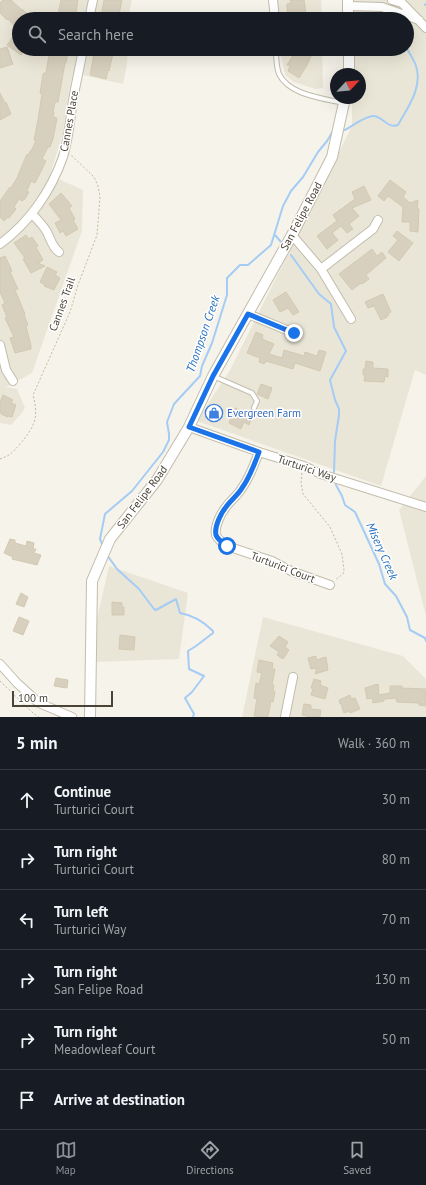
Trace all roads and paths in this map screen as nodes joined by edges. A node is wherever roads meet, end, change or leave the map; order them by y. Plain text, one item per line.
1 (93, 0) edge
2 (273, 0) edge
3 (392, 0) edge
4 (348, 3) edge
5 (90, 12) edge
6 (274, 12) edge
7 (396, 12) edge
8 (411, 12) edge
9 (414, 15) edge
10 (414, 18) edge
11 (419, 20) junction
12 (426, 28) edge
13 (82, 56) edge
14 (277, 56) edge
15 (349, 56) edge
16 (349, 68) edge
17 (330, 98) edge
18 (344, 104) edge
19 (65, 150) junction
20 (32, 214) junction
21 (378, 220) dead end
22 (292, 235) junction
23 (0, 244) edge
24 (59, 252) dead end
25 (321, 269) junction
26 (248, 314) junction
27 (351, 318) dead end
28 (294, 333) dead end
29 (0, 345) edge
30 (213, 376) junction
31 (13, 381) dead end
32 (254, 408) dead end
33 (189, 427) junction
34 (259, 452) junction
35 (0, 459) edge
36 (304, 466) junction
37 (426, 507) edge
38 (330, 585) joint
39 (0, 664) edge
40 (293, 677) dead end
41 (0, 681) edge
42 (39, 717) edge
43 (72, 717) edge
44 (90, 717) edge
45 (285, 717) edge

1 - 5 street
2 - 6 street
3 - 8 street
4 - 7 street
9 - 11 street
10 - 11 street
11 - 12 street
13 - 19 street, Cannes Place
14 - 17 lane
15 - 16 street
18 - 22 street, San Felipe Road
19 - 20 street, Cannes Place
19 - 35 path, Cannes Trail
20 - 23 street, Cannes Place
20 - 24 street
21 - 25 street
22 - 25 street
22 - 26 street, San Felipe Road
25 - 27 street
26 - 28 street
26 - 30 street, San Felipe Road
29 - 31 street
30 - 32 lane
30 - 33 street, San Felipe Road
33 - 34 street, Turturici Way
33 - 44 street, San Felipe Road
34 - 36 street, Turturici Way
34 - 38 street, Turturici Court
36 - 37 street, Turturici Way
36 - 38 path
39 - 43 street
40 - 45 street
41 - 42 path

